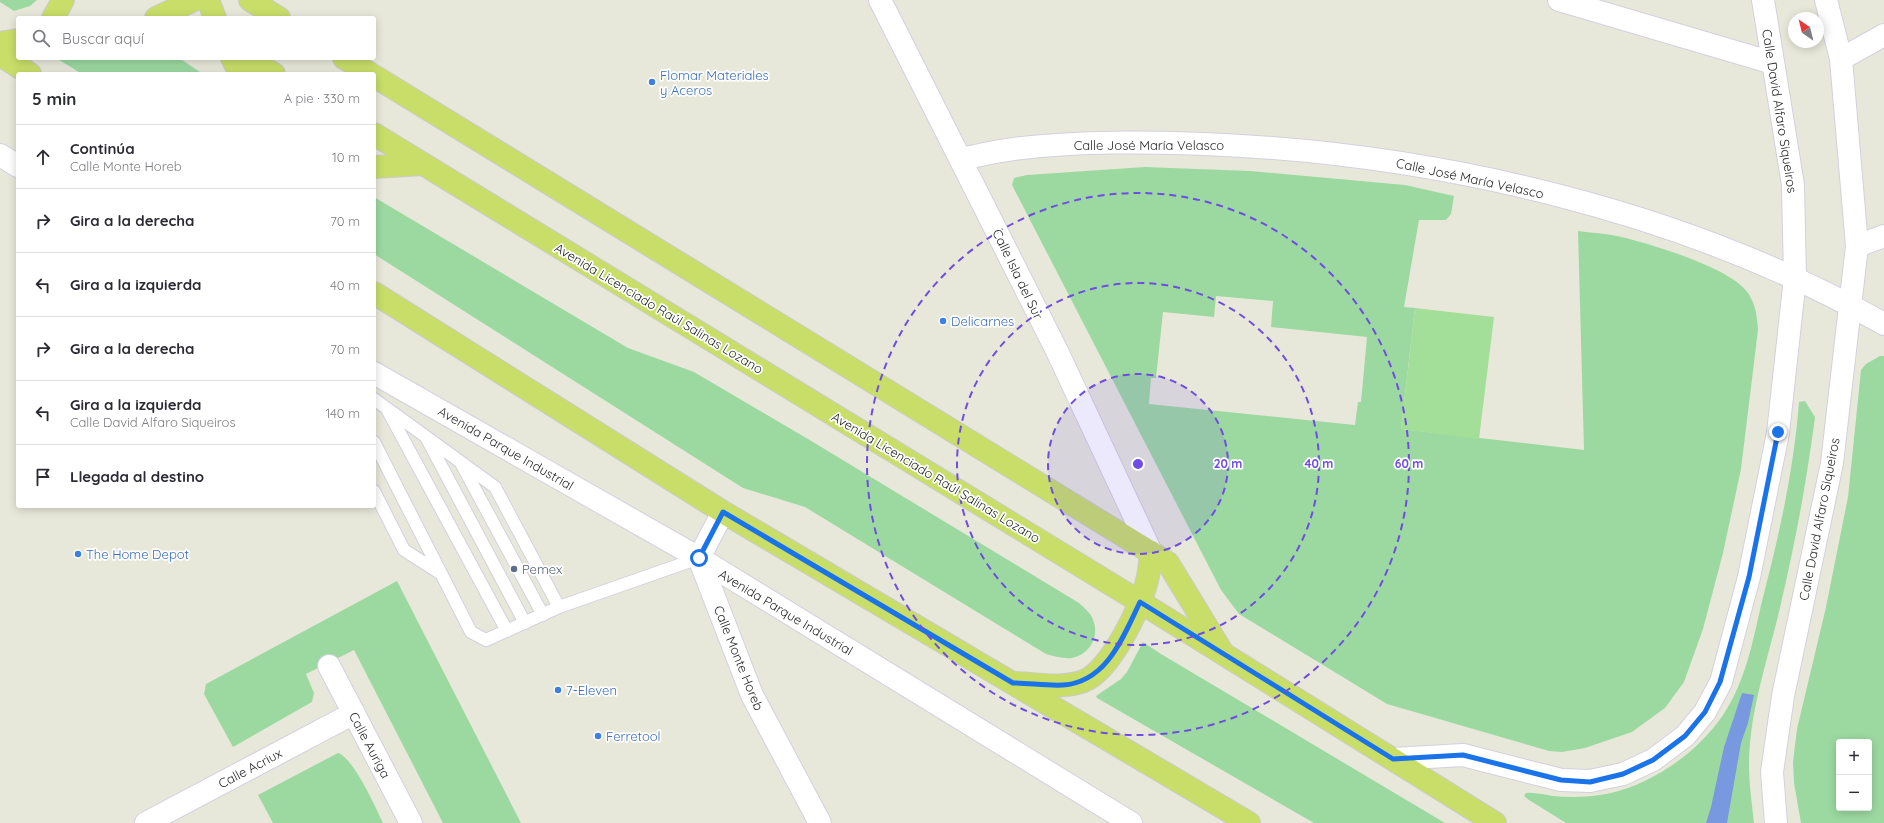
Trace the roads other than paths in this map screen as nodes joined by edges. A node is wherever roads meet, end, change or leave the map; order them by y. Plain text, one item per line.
1 (63, 0) edge
2 (151, 0) edge
3 (194, 0) edge
4 (208, 0) edge
5 (250, 0) edge
6 (880, 0) edge
7 (1559, 0) edge
8 (1763, 0) edge
9 (1826, 0) edge
10 (54, 16) edge
11 (169, 16) edge
12 (214, 16) edge
13 (276, 16) edge
14 (1884, 35) edge
15 (10, 44) edge
16 (16, 53) edge
17 (1841, 58) junction
18 (21, 60) edge
19 (233, 60) edge
20 (251, 60) edge
21 (347, 60) edge
22 (1773, 63) junction
23 (29, 72) edge
24 (239, 72) edge
25 (271, 72) edge
26 (368, 72) edge
27 (376, 77) edge
28 (376, 135) edge
29 (0, 155) edge
30 (961, 159) junction
31 (423, 164) junction
32 (16, 165) edge
33 (376, 167) edge
34 (1884, 236) edge
35 (1857, 246) junction
36 (1795, 278) junction
37 (376, 294) edge
38 (1850, 305) junction
39 (1884, 324) edge
40 (376, 374) edge
41 (376, 400) edge
42 (386, 408) junction
43 (425, 436) junction
44 (376, 446) edge
45 (460, 462) junction
46 (376, 495) edge
47 (723, 512) junction
48 (1151, 552) junction
49 (699, 558) junction
50 (440, 573) junction
51 (1140, 602) junction
52 (560, 607) junction
53 (543, 615) junction
54 (525, 623) junction
55 (507, 631) junction
56 (1222, 653) junction
57 (329, 666) dead end
58 (1013, 683) junction
59 (354, 713) junction
60 (1393, 759) junction
61 (146, 823) edge
62 (411, 823) edge
63 (820, 823) edge
64 (1131, 823) edge
65 (1249, 823) edge
66 (1496, 823) edge
67 (1776, 823) edge

1 - 10 main road
2 - 11 main road
3 - 11 main road
4 - 12 main road
5 - 13 main road
6 - 30 street, Calle Isla del Sur
7 - 22 street
8 - 22 street, Calle David Alfaro Siqueiros
9 - 17 street, Calle David Alfaro Siqueiros
14 - 17 street
15 - 16 main road
17 - 35 street, Calle David Alfaro Siqueiros
18 - 23 main road
19 - 24 main road
20 - 25 main road
21 - 26 main road
22 - 36 street, Calle David Alfaro Siqueiros
27 - 48 main road
28 - 31 main road, Avenida Licenciado Raúl Salinas Lozano
29 - 32 street
30 - 36 street, Calle José María Velasco
30 - 48 street, Calle Isla del Sur
31 - 33 main road
31 - 51 main road, Avenida Licenciado Raúl Salinas Lozano
34 - 35 street
35 - 38 street, Calle David Alfaro Siqueiros
36 - 38 street, Calle José María Velasco
36 - 60 street, Calle David Alfaro Siqueiros
37 - 47 main road
38 - 39 street, Calle José María Velasco
38 - 67 street, Calle David Alfaro Siqueiros
40 - 49 street, Avenida Parque Industrial
41 - 42 lane
42 - 43 lane
42 - 55 lane
43 - 45 lane
43 - 54 lane
44 - 50 lane
45 - 52 lane
45 - 53 lane
46 - 50 lane
47 - 49 street
47 - 58 main road
48 - 51 main road
48 - 56 main road
49 - 52 lane
49 - 63 street, Calle Monte Horeb
49 - 64 street, Avenida Parque Industrial
50 - 55 lane
51 - 56 main road, Avenida Licenciado Raúl Salinas Lozano
51 - 58 main road
52 - 53 lane
53 - 54 lane
54 - 55 lane
56 - 60 main road, Avenida Licenciado Raúl Salinas Lozano
57 - 59 street, Calle Auriga
58 - 65 main road
59 - 61 street, Calle Acriux
59 - 62 street, Calle Auriga
60 - 66 main road, Avenida Licenciado Raúl Salinas Lozano

